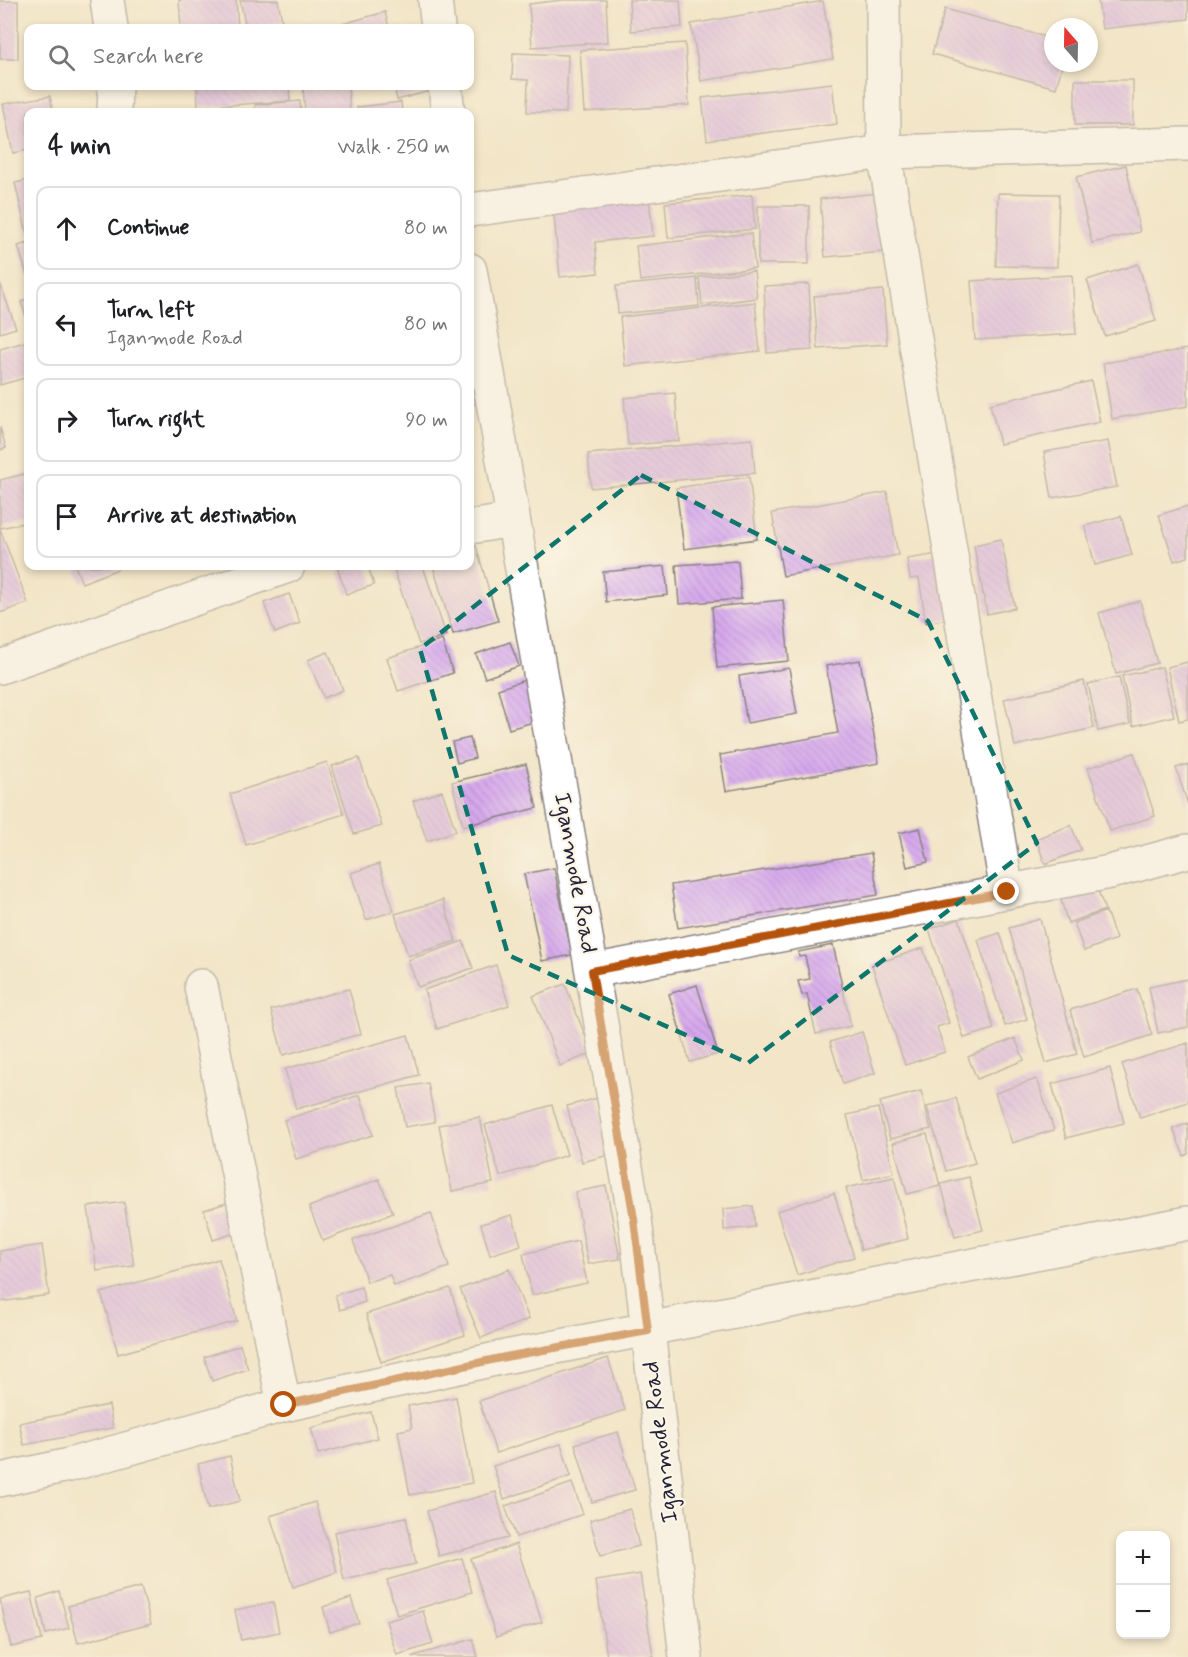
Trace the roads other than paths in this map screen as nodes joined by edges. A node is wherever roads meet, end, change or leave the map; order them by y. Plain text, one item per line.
1 (107, 0) edge
2 (435, 0) edge
3 (883, 0) edge
4 (110, 24) edge
5 (438, 24) edge
6 (115, 90) edge
7 (445, 90) edge
8 (114, 108) edge
9 (448, 108) edge
10 (1188, 144) edge
11 (884, 152) junction
12 (474, 209) edge
13 (474, 293) edge
14 (513, 520) junction
15 (474, 526) edge
16 (263, 570) edge
17 (220, 577) edge
18 (0, 667) edge
19 (1188, 851) edge
20 (1007, 892) junction
21 (592, 971) junction
22 (201, 987) dead end
23 (1188, 1223) edge
24 (648, 1331) junction
25 (284, 1405) junction
26 (0, 1480) edge
27 (686, 1657) edge

1 - 4 street
2 - 5 street
3 - 11 street
6 - 8 street
7 - 9 street
10 - 11 street
11 - 12 street
11 - 20 street
13 - 14 street, Iganmode Road
14 - 15 street
14 - 21 street, Iganmode Road
16 - 17 street
17 - 18 street
19 - 20 street
20 - 21 street
21 - 24 street, Iganmode Road
22 - 25 street
23 - 24 street
24 - 25 street
24 - 27 street, Iganmode Road
25 - 26 street

